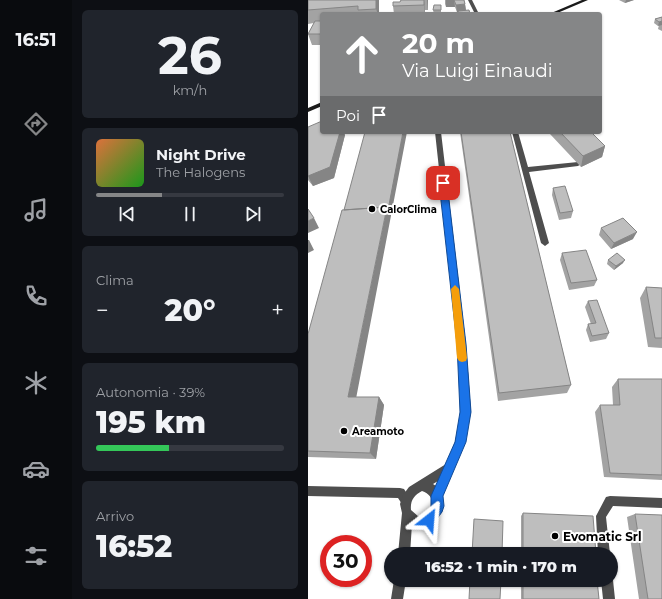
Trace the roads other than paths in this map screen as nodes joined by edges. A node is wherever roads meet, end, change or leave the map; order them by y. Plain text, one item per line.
1 (470, 0) edge
2 (586, 0) edge
3 (476, 12) edge
4 (556, 12) edge
5 (320, 105) edge
6 (308, 110) edge
7 (438, 134) edge
8 (516, 134) edge
9 (578, 164) dead end
10 (525, 170) junction
11 (545, 243) dead end
12 (449, 468) junction
13 (422, 486) junction
14 (308, 491) edge
15 (437, 496) junction
16 (406, 500) junction
17 (662, 503) edge
18 (407, 514) junction
19 (419, 522) junction
20 (407, 534) junction
21 (405, 547) edge
22 (603, 547) edge
23 (399, 587) edge
24 (608, 587) edge
25 (397, 599) edge
26 (609, 599) edge

1 - 3 street
2 - 4 main road
5 - 6 main road
7 - 12 street
8 - 10 street
9 - 10 street
10 - 11 street
12 - 13 street
12 - 15 street
13 - 15 street
13 - 16 street
14 - 16 street
15 - 19 street
16 - 18 street
17 - 22 street
18 - 19 street
18 - 20 street
19 - 20 street
20 - 21 street
23 - 25 street
24 - 26 street

